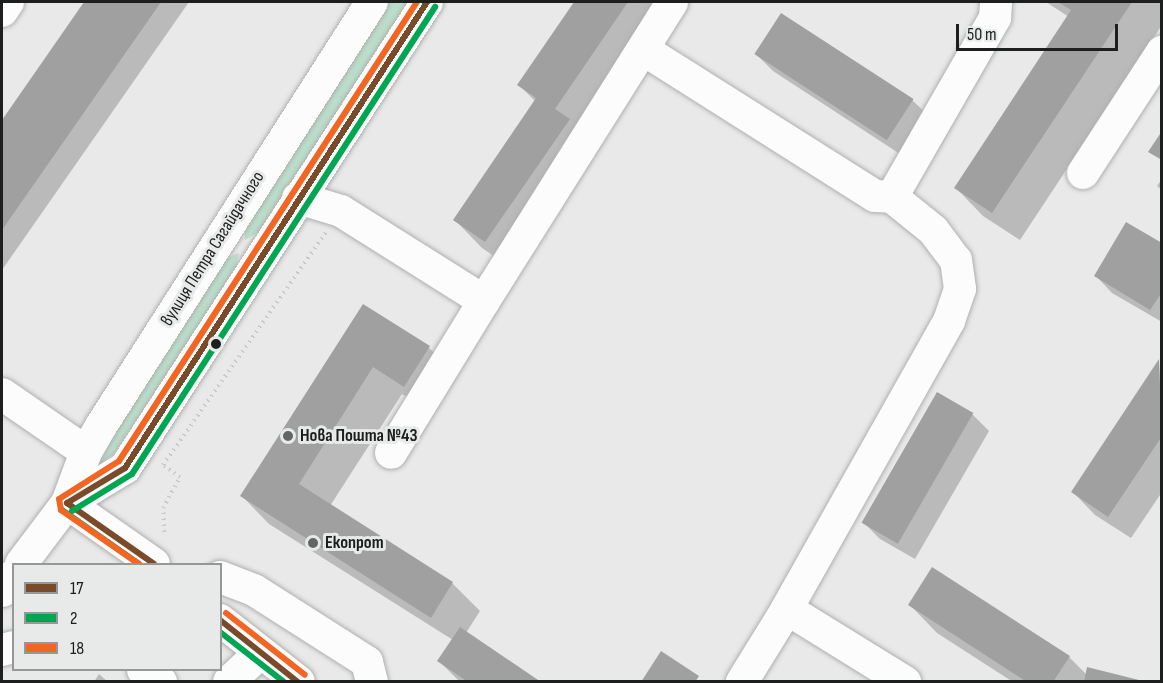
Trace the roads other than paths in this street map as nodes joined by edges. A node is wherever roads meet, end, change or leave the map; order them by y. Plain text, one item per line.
1 (8, 2) edge
2 (372, 2) edge
3 (427, 2) edge
4 (672, 2) edge
5 (996, 2) edge
6 (2, 11) edge
7 (645, 50) junction
8 (1161, 52) edge
9 (1083, 173) dead end
10 (892, 197) junction
11 (298, 198) junction
12 (484, 301) junction
13 (2, 394) edge
14 (86, 452) junction
15 (392, 453) dead end
16 (67, 503) junction
17 (22, 563) edge
18 (153, 563) edge
19 (12, 578) edge
20 (222, 579) edge
21 (2, 591) edge
22 (787, 609) junction
23 (222, 622) edge
24 (260, 653) junction
25 (146, 671) edge
26 (161, 681) edge
27 (229, 681) edge
28 (299, 681) edge
29 (372, 681) edge
30 (742, 681) edge
31 (905, 681) edge

1 - 6 street
2 - 14 street, вулиця Петра Сагайдачного
3 - 11 street, вулиця Петра Сагайдачного
4 - 7 street
5 - 10 street
7 - 10 street
7 - 12 street
8 - 9 street
10 - 22 street
11 - 12 street
11 - 16 street, вулиця Петра Сагайдачного
12 - 15 street
13 - 14 street
14 - 16 street, вулиця Петра Сагайдачного
16 - 17 street, вулиця Петра Сагайдачного
16 - 18 street
19 - 21 street
20 - 29 street
22 - 30 street
22 - 31 street
23 - 24 street
24 - 27 street
24 - 28 street
25 - 26 street

